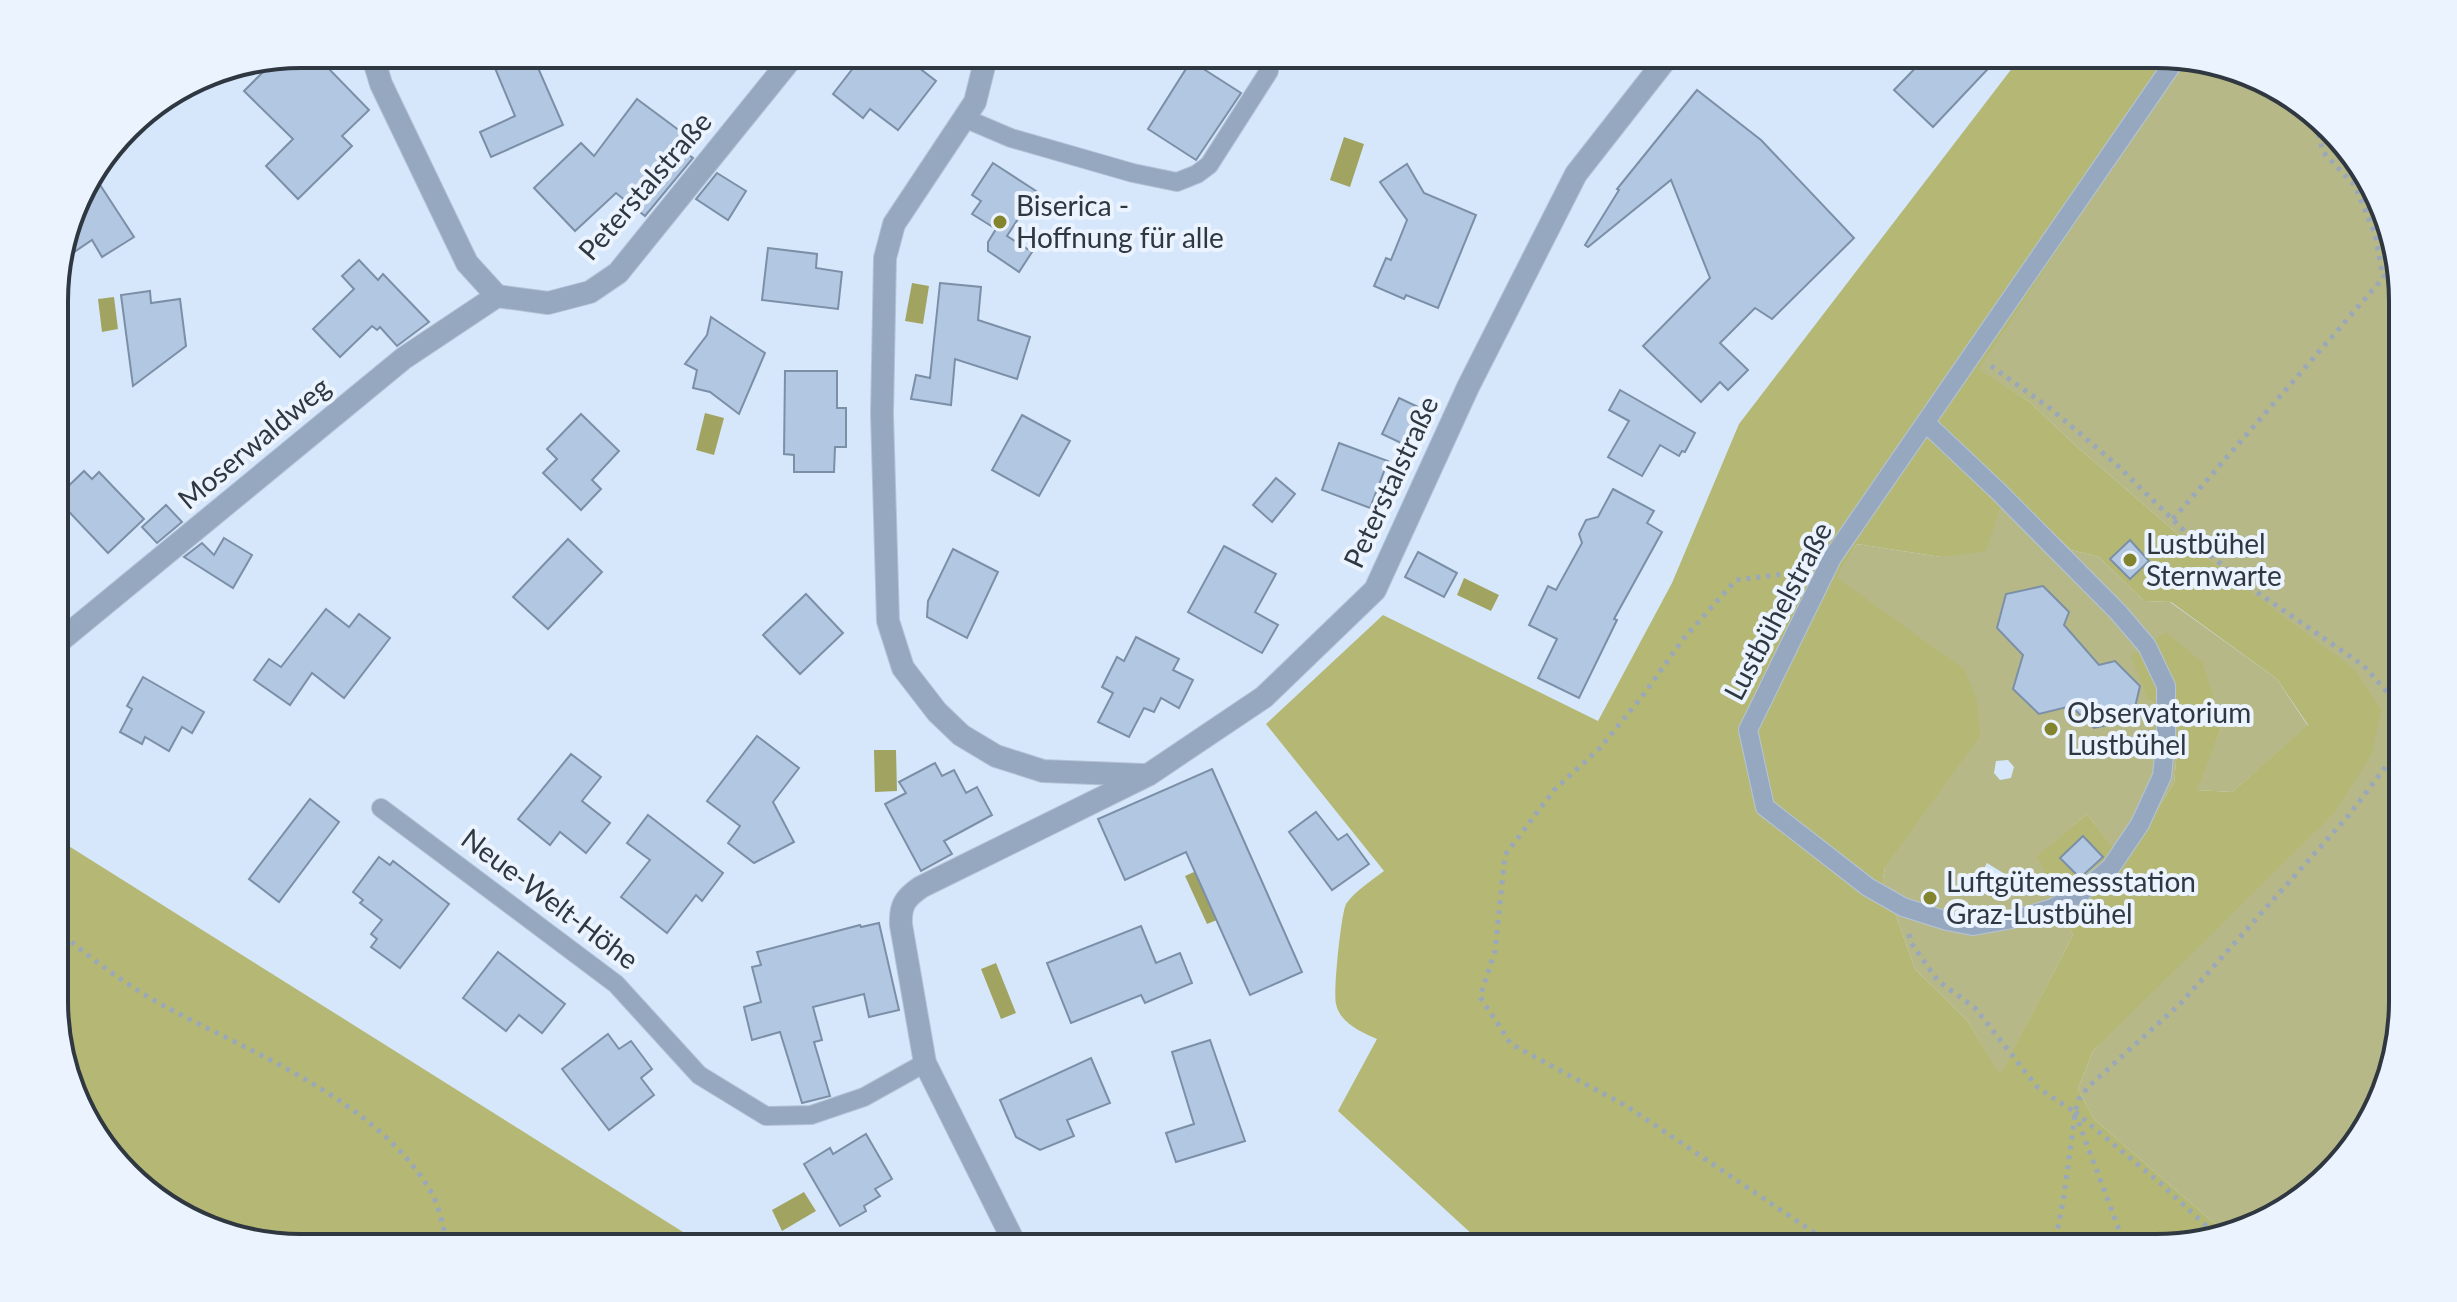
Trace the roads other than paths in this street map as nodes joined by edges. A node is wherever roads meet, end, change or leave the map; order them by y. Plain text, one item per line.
1 (376, 68) edge
2 (784, 68) edge
3 (984, 68) edge
4 (1659, 68) edge
5 (2170, 68) edge
6 (1269, 71) dead end
7 (964, 118) junction
8 (497, 296) junction
9 (1926, 423) junction
10 (68, 634) edge
11 (1148, 775) junction
12 (381, 808) dead end
13 (925, 1063) junction
14 (1010, 1234) edge

1 - 8 street
2 - 8 street, Peterstalstraße
3 - 7 street
4 - 11 street, Peterstalstraße
5 - 9 lane, Lustbühelstraße
6 - 7 lane
7 - 11 street
8 - 10 street, Moserwaldweg
9 - 9 lane, Lustbühelstraße
11 - 13 street
12 - 13 lane, Neue-Welt-Höhe
13 - 14 street

